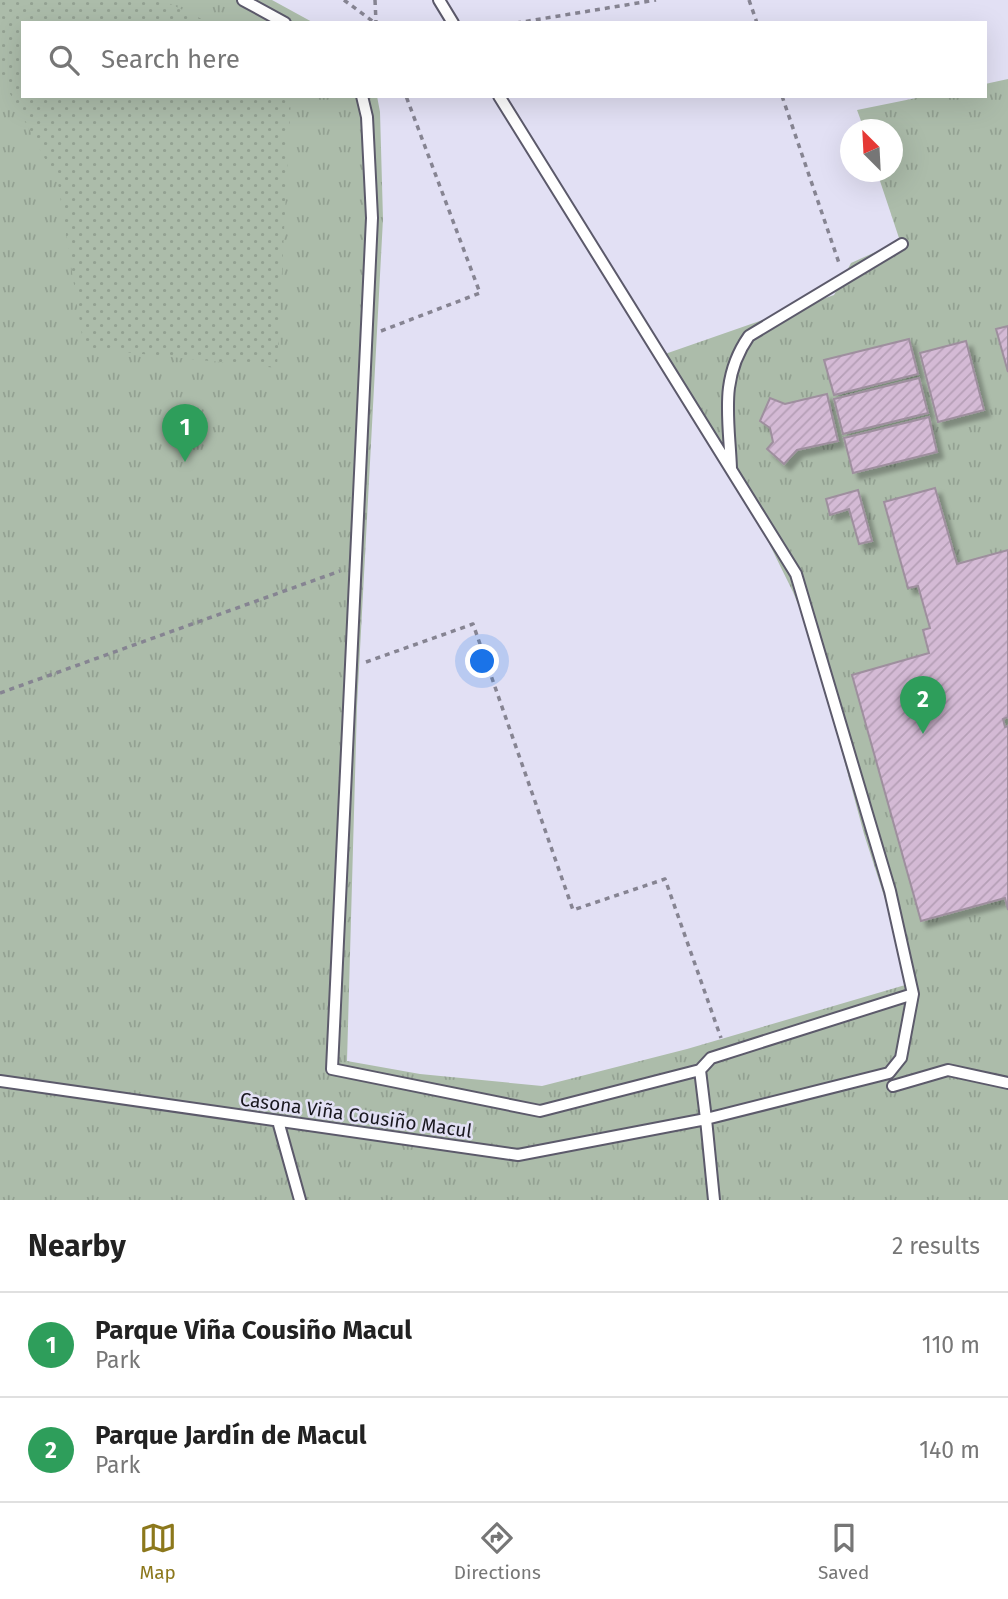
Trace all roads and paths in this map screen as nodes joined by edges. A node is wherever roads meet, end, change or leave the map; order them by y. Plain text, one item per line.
1 (243, 0) edge
2 (344, 0) edge
3 (375, 0) edge
4 (439, 0) edge
5 (656, 0) edge
6 (749, 0) edge
7 (281, 21) edge
8 (373, 21) edge
9 (376, 21) edge
10 (452, 21) edge
11 (528, 21) edge
12 (756, 21) edge
13 (362, 98) edge
14 (407, 98) edge
15 (500, 98) edge
16 (783, 98) edge
17 (902, 244) dead end
18 (844, 279) junction
19 (366, 337) junction
20 (731, 471) junction
21 (355, 565) junction
22 (350, 667) junction
23 (0, 693) edge
24 (913, 994) junction
25 (726, 1053) junction
26 (700, 1070) junction
27 (0, 1081) edge
28 (1008, 1083) edge
29 (893, 1086) dead end
30 (706, 1119) junction
31 (278, 1121) junction
32 (300, 1200) edge
33 (714, 1200) edge

1 - 7 lane
2 - 8 path
3 - 9 path
4 - 10 lane
5 - 11 path
6 - 12 path
13 - 19 lane
14 - 19 path
15 - 20 lane
16 - 18 path
17 - 18 lane
18 - 20 lane
19 - 21 lane
20 - 24 lane
21 - 22 lane
21 - 23 path
22 - 25 path
22 - 26 lane
24 - 25 lane
24 - 30 lane, Casona Viña Cousiño Macul
25 - 26 lane
26 - 30 lane
27 - 31 lane, Casona Viña Cousiño Macul
28 - 29 lane
30 - 31 lane, Casona Viña Cousiño Macul
30 - 33 lane
31 - 32 lane

